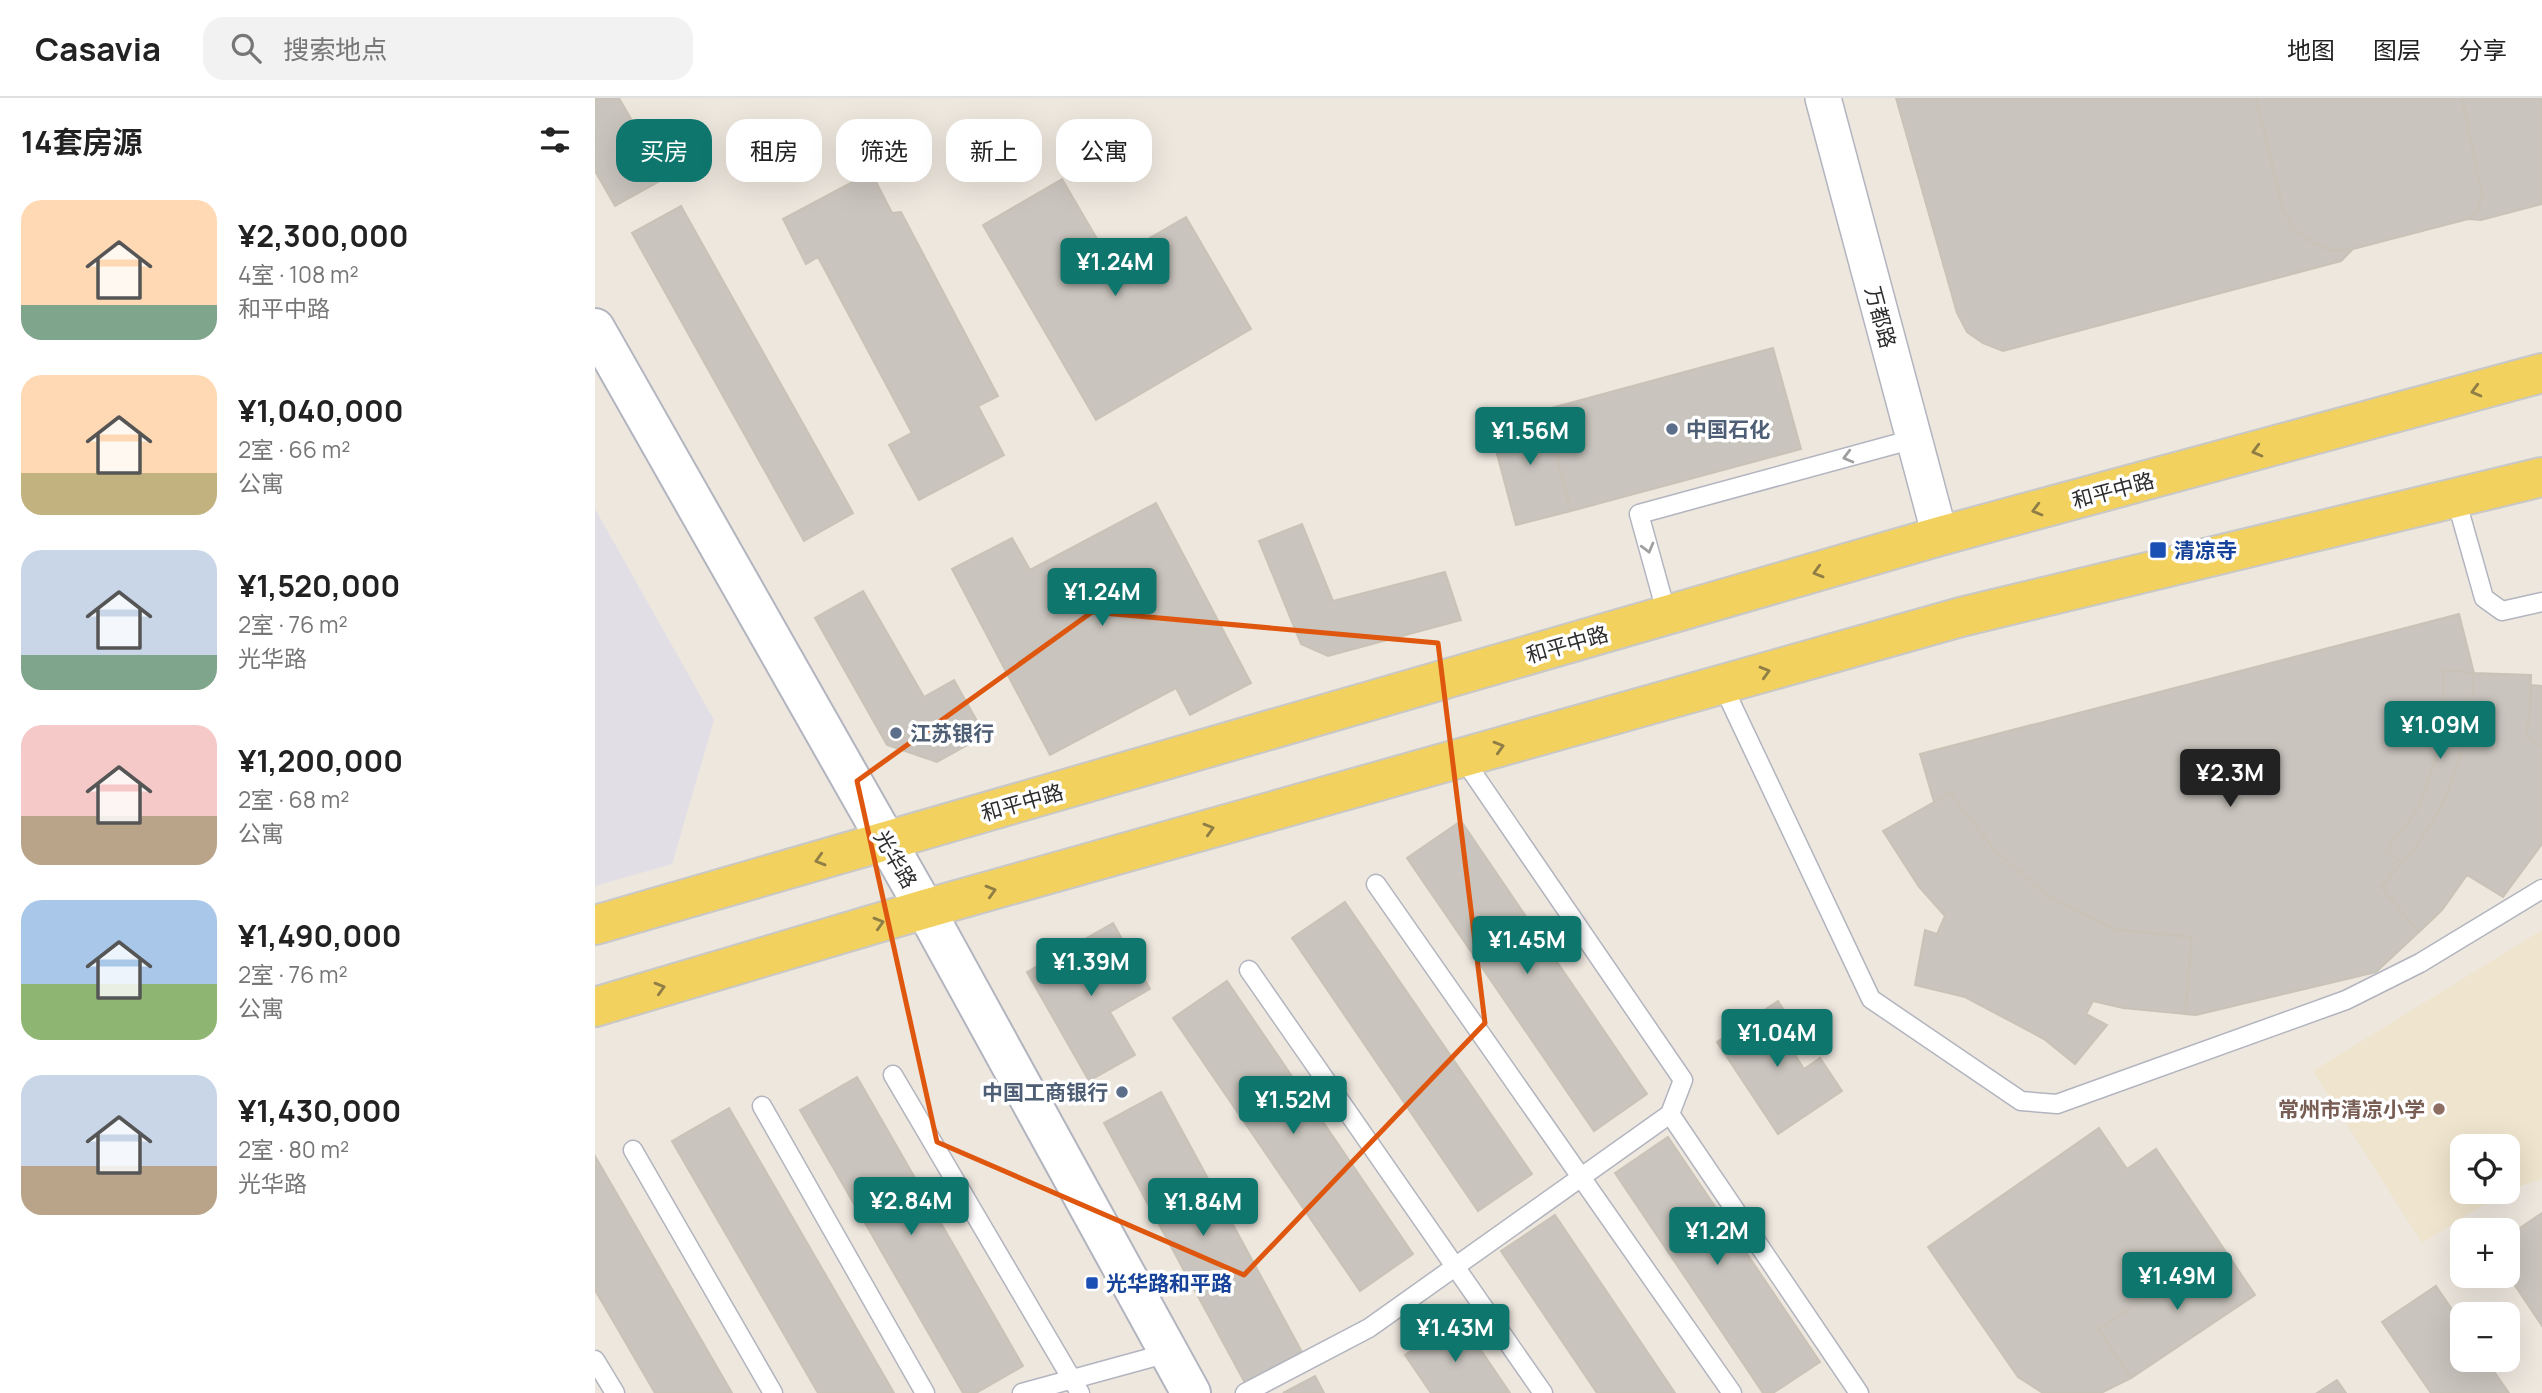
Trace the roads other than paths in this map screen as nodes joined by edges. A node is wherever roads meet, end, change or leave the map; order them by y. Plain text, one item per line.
1 (1823, 98) edge
2 (595, 328) edge
3 (2542, 373) edge
4 (1914, 439) junction
5 (2542, 477) edge
6 (2456, 499) junction
7 (1940, 536) junction
8 (2542, 602) edge
9 (1667, 615) junction
10 (1722, 684) junction
11 (1462, 757) junction
12 (885, 841) junction
13 (1376, 884) dead end
14 (2542, 889) edge
15 (925, 909) junction
16 (595, 925) edge
17 (1249, 970) dead end
18 (595, 1007) edge
19 (893, 1076) dead end
20 (762, 1106) dead end
21 (1670, 1114) junction
22 (633, 1150) dead end
23 (1581, 1177) junction
24 (1455, 1266) junction
25 (1168, 1353) junction
26 (595, 1360) edge
27 (1076, 1386) edge
28 (615, 1393) edge
29 (773, 1393) edge
30 (925, 1393) edge
31 (1022, 1393) edge
32 (1191, 1393) edge
33 (1245, 1393) edge
34 (1543, 1393) edge
35 (1732, 1393) edge
36 (1859, 1393) edge

1 - 4 street, 万都路
2 - 12 main road, 光华路
3 -> 7 main road, 和平中路
4 - 7 street, 万都路
4 -> 9 lane
5 - 6 main road
6 - 8 lane
10 -> 6 main road
7 -> 9 main road, 和平中路
9 - 12 main road, 和平中路
11 -> 10 main road
10 - 14 lane
15 -> 11 main road
11 - 21 lane
12 - 15 main road, 光华路
12 -> 16 main road, 和平中路
13 - 23 lane
18 -> 15 main road
15 - 25 main road, 光华路
17 - 24 lane
19 - 27 lane
20 - 30 lane
21 - 23 lane
21 - 36 lane
22 - 29 lane
23 - 24 lane
23 - 35 lane
24 - 33 lane
24 - 34 lane
25 - 27 lane
25 - 32 main road, 光华路
26 - 28 lane
27 - 31 lane

